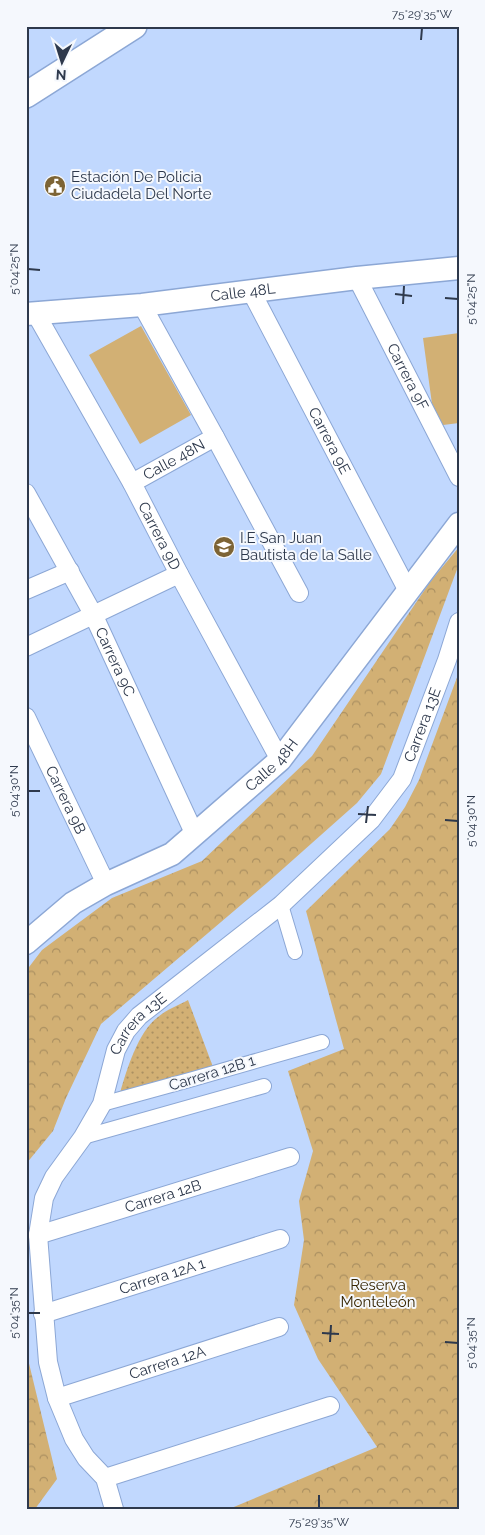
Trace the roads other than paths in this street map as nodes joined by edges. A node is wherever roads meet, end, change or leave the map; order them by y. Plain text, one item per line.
1 (134, 26) edge
2 (26, 95) edge
3 (459, 268) edge
4 (357, 278) junction
5 (251, 291) junction
6 (142, 305) junction
7 (31, 314) edge
8 (215, 437) junction
9 (459, 477) edge
10 (132, 483) junction
11 (26, 493) edge
12 (459, 524) edge
13 (70, 572) junction
14 (179, 574) junction
15 (26, 590) edge
16 (408, 591) junction
17 (299, 594) dead end
18 (93, 614) junction
19 (459, 622) edge
20 (26, 647) edge
21 (26, 717) edge
22 (280, 760) junction
23 (196, 835) junction
24 (106, 884) junction
25 (281, 905) junction
26 (27, 941) edge
27 (295, 952) dead end
28 (322, 1042) dead end
29 (264, 1086) dead end
30 (102, 1104) junction
31 (84, 1137) junction
32 (290, 1157) dead end
33 (38, 1235) junction
34 (280, 1239) dead end
35 (43, 1314) junction
36 (279, 1327) dead end
37 (57, 1398) junction
38 (330, 1406) dead end
39 (104, 1478) junction
40 (114, 1509) edge

1 - 2 main road
3 - 4 street, Calle 48L
4 - 5 street, Calle 48L
4 - 9 street, Carrera 9F
5 - 6 street, Calle 48L
5 - 16 street, Carrera 9E
6 - 7 street, Calle 48L
6 - 8 street
7 - 10 street, Carrera 9D
8 - 10 street, Calle 48N
8 - 17 street
10 - 14 street, Carrera 9D
11 - 13 street, Carrera 9C
12 - 16 street, Calle 48H
13 - 15 street
13 - 18 street, Carrera 9C
14 - 18 street
14 - 22 street, Carrera 9D
16 - 22 street, Calle 48H
18 - 20 street
18 - 23 street, Carrera 9C
19 - 25 street, Carrera 13E
21 - 24 street, Carrera 9B
22 - 23 street, Calle 48H
23 - 24 street, Calle 48H
24 - 26 street, Calle 48H
25 - 27 street
25 - 30 street, Carrera 13E
28 - 30 street, Carrera 12B 1
29 - 31 street, Carrera 12B 1
30 - 31 street, Carrera 13E
31 - 33 street, Carrera 13E
32 - 33 street, Carrera 12B
33 - 35 street, Carrera 13E
34 - 35 street, Carrera 12A 1
35 - 37 street, Carrera 13E
36 - 37 street, Carrera 12A
37 - 39 street, Carrera 13E
38 - 39 street
39 - 40 street, Carrera 13E

